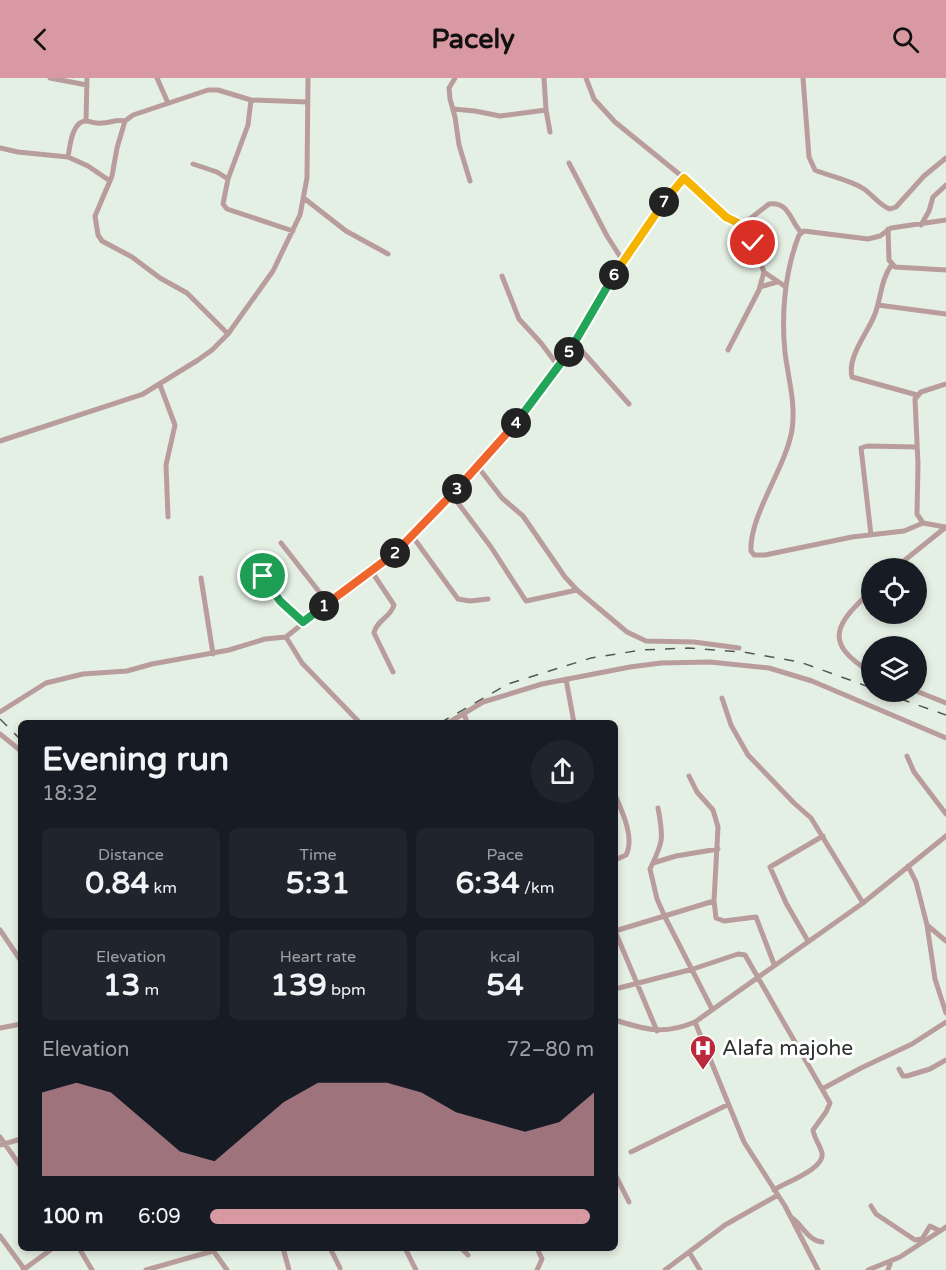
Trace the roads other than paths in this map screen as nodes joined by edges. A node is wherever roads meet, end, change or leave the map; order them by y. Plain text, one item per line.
1 (50, 78) edge
2 (157, 78) edge
3 (308, 78) edge
4 (455, 78) edge
5 (544, 78) edge
6 (586, 78) edge
7 (803, 78) edge
8 (87, 81) edge
9 (251, 100) junction
10 (307, 102) junction
11 (168, 104) junction
12 (453, 109) junction
13 (546, 110) junction
14 (86, 121) junction
15 (125, 121) junction
16 (550, 132) dead end
17 (0, 148) edge
18 (68, 157) junction
19 (946, 158) edge
20 (569, 163) dead end
21 (193, 164) dead end
22 (684, 178) junction
23 (228, 179) junction
24 (110, 181) junction
25 (470, 181) dead end
26 (946, 185) edge
27 (304, 199) junction
28 (946, 220) edge
29 (742, 225) junction
30 (921, 225) junction
31 (888, 229) junction
32 (293, 231) junction
33 (801, 232) junction
34 (388, 254) dead end
35 (623, 261) junction
36 (892, 264) junction
37 (946, 270) edge
38 (764, 272) junction
39 (501, 276) dead end
40 (777, 282) junction
41 (760, 287) junction
42 (786, 287) junction
43 (878, 305) junction
44 (946, 314) edge
45 (228, 334) junction
46 (574, 343) junction
47 (728, 350) dead end
48 (559, 367) junction
49 (946, 384) edge
50 (160, 385) junction
51 (917, 395) junction
52 (629, 404) dead end
53 (0, 441) edge
54 (917, 447) junction
55 (478, 467) junction
56 (452, 495) junction
57 (168, 517) dead end
58 (923, 523) junction
59 (946, 527) edge
60 (871, 535) junction
61 (413, 537) junction
62 (281, 543) dead end
63 (258, 556) dead end
64 (907, 558) edge
65 (372, 572) junction
66 (201, 578) dead end
67 (577, 590) junction
68 (488, 599) dead end
69 (861, 601) edge
70 (328, 603) junction
71 (303, 622) junction
72 (286, 637) junction
73 (739, 648) dead end
74 (213, 654) junction
75 (861, 666) edge
76 (393, 672) dead end
77 (566, 679) junction
78 (927, 695) edge
79 (722, 698) dead end
80 (946, 703) edge
81 (0, 712) edge
82 (464, 713) junction
83 (357, 720) edge
84 (453, 720) edge
85 (466, 720) edge
86 (573, 720) edge
87 (0, 734) edge
88 (946, 738) edge
89 (18, 749) edge
90 (907, 756) dead end
91 (689, 776) dead end
92 (618, 803) edge
93 (658, 808) dead end
94 (622, 813) junction
95 (618, 814) edge
96 (946, 814) edge
97 (823, 836) junction
98 (946, 836) edge
99 (718, 849) junction
100 (618, 859) edge
101 (653, 863) junction
102 (909, 866) junction
103 (714, 901) junction
104 (863, 903) junction
105 (665, 917) junction
106 (927, 925) junction
107 (0, 930) edge
108 (618, 930) edge
109 (618, 938) edge
110 (808, 941) junction
111 (946, 941) edge
112 (18, 957) edge
113 (774, 964) junction
114 (693, 969) junction
115 (756, 977) junction
116 (638, 982) junction
117 (618, 987) edge
118 (712, 1010) junction
119 (946, 1012) edge
120 (618, 1021) edge
121 (694, 1022) junction
122 (946, 1022) edge
123 (18, 1025) edge
124 (0, 1028) edge
125 (657, 1031) junction
126 (946, 1060) edge
127 (899, 1069) dead end
128 (822, 1089) junction
129 (727, 1105) junction
130 (0, 1137) edge
131 (18, 1139) edge
132 (2, 1144) edge
133 (631, 1152) dead end
134 (18, 1163) edge
135 (618, 1180) edge
136 (776, 1192) junction
137 (630, 1202) dead end
138 (871, 1206) dead end
139 (790, 1216) junction
140 (946, 1227) edge
141 (940, 1231) junction
142 (0, 1236) edge
143 (822, 1242) dead end
144 (49, 1251) edge
145 (81, 1251) edge
146 (207, 1251) edge
147 (213, 1251) edge
148 (284, 1251) edge
149 (332, 1251) edge
150 (406, 1251) edge
151 (463, 1251) edge
152 (538, 1251) edge
153 (689, 1252) junction
154 (468, 1255) dead end
155 (891, 1261) junction
156 (166, 1267) edge
157 (341, 1269) edge
158 (24, 1270) edge
159 (92, 1270) edge
160 (146, 1270) edge
161 (227, 1270) edge
162 (289, 1270) edge
163 (332, 1270) edge
164 (416, 1270) edge
165 (537, 1270) edge
166 (665, 1270) edge
167 (700, 1270) edge
168 (818, 1270) edge
169 (868, 1270) edge
170 (888, 1270) edge

1 - 8 street
2 - 11 street
3 - 10 street
4 - 12 street
5 - 13 street
6 - 22 street
7 - 19 street
8 - 14 street
9 - 10 street
9 - 11 street
9 - 23 street
10 - 27 street
11 - 15 street
12 - 13 street
12 - 25 street
13 - 16 street
14 - 15 street
14 - 18 street
15 - 24 street
17 - 18 street
18 - 24 street
20 - 35 street
21 - 23 street
22 - 29 street
22 - 35 street
23 - 32 street
24 - 45 street
26 - 30 street
27 - 32 street
27 - 34 street
28 - 30 street
29 - 33 street
29 - 38 street
30 - 31 street
31 - 33 street
31 - 36 street
32 - 45 street
33 - 42 street
35 - 46 street
36 - 37 street
36 - 43 street
38 - 40 street
38 - 41 street
39 - 48 street
40 - 41 street
40 - 42 street
41 - 47 street
42 - 60 street
43 - 44 street
43 - 51 street
45 - 50 street
46 - 48 street
46 - 52 street
48 - 55 street
49 - 51 street
50 - 53 street
50 - 57 street
51 - 54 street
54 - 58 street
54 - 60 street
55 - 56 street
55 - 67 street
56 - 61 street
56 - 67 street
58 - 59 street
58 - 60 street
59 - 64 street
61 - 65 street
61 - 68 street
62 - 70 street
63 - 71 street
65 - 70 street
65 - 76 street
66 - 74 street
67 - 73 street
69 - 75 street
70 - 71 street
71 - 72 street
72 - 74 street
72 - 83 street
74 - 81 street
77 - 82 street
77 - 86 street
77 - 88 street
78 - 80 street
79 - 97 street
82 - 84 street
82 - 85 street
87 - 89 street
90 - 96 street
91 - 99 street
92 - 94 street
93 - 101 street
94 - 95 street
94 - 100 street
97 - 104 street
97 - 110 street
98 - 102 street
99 - 101 street
99 - 103 street
101 - 105 street
102 - 104 street
102 - 106 street
103 - 105 street
103 - 113 street
104 - 110 street
105 - 108 street
105 - 114 street
106 - 111 street
106 - 119 street
107 - 112 street
109 - 116 street
110 - 113 street
113 - 115 street
114 - 115 street
114 - 116 street
114 - 118 street
115 - 118 street
115 - 128 street
116 - 117 street
116 - 125 street
118 - 121 street
120 - 125 street
121 - 125 street
121 - 129 street
122 - 128 street
123 - 124 street
126 - 127 street
128 - 136 street
129 - 133 street
129 - 136 street
130 - 132 street
131 - 132 street
132 - 134 street
135 - 137 street
136 - 139 street
136 - 153 street
138 - 141 street
139 - 143 street
139 - 168 street
140 - 141 street
141 - 155 street
142 - 158 street
144 - 158 street
145 - 159 street
146 - 156 street
147 - 161 street
148 - 162 street
149 - 157 street
150 - 164 street
151 - 154 street
152 - 165 street
153 - 166 street
153 - 167 street
155 - 169 street
155 - 170 street
156 - 160 street
157 - 163 street

